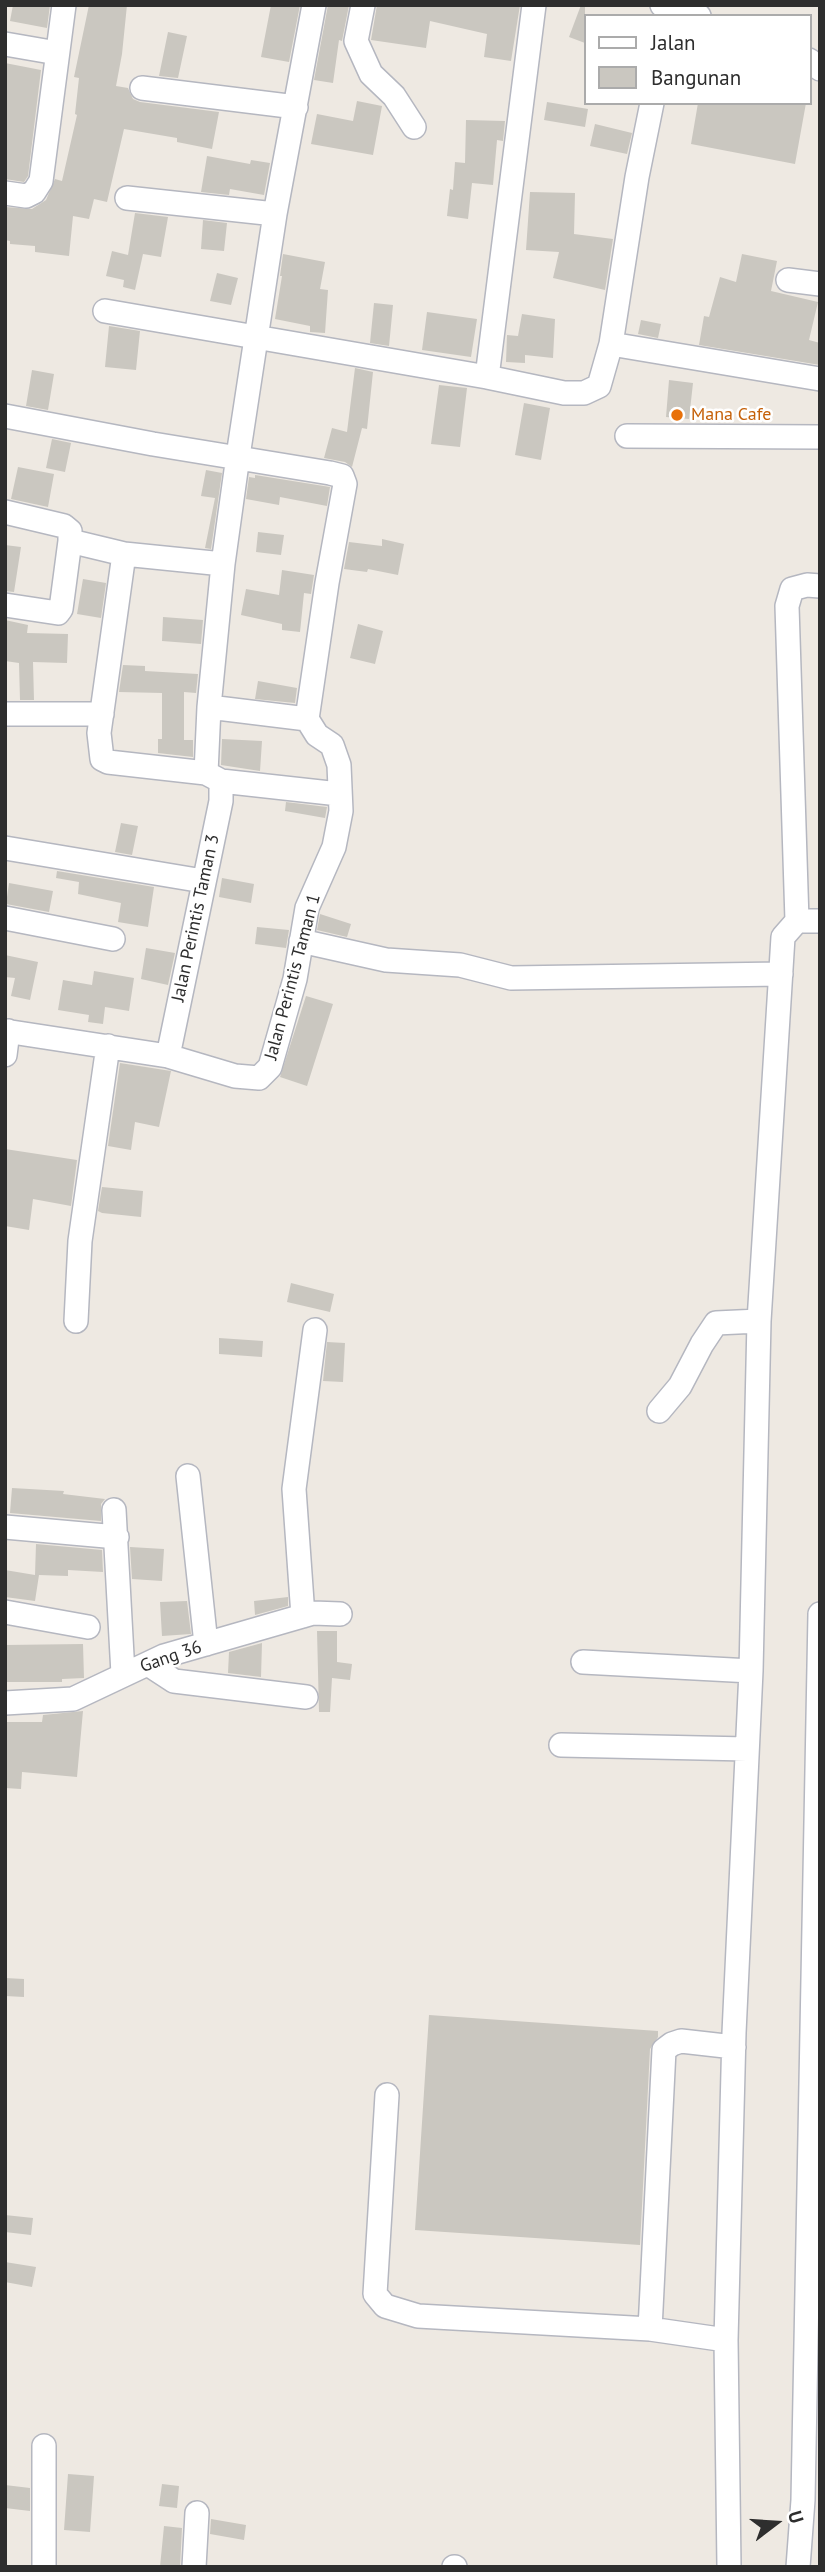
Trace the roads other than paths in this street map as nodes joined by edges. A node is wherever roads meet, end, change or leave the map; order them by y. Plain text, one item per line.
1 (64, 5) edge
2 (314, 5) edge
3 (363, 5) edge
4 (534, 5) edge
5 (668, 10) edge
6 (689, 14) edge
7 (5, 44) edge
8 (57, 53) junction
9 (142, 88) dead end
10 (652, 105) edge
11 (296, 107) junction
12 (414, 127) dead end
13 (5, 193) edge
14 (127, 198) dead end
15 (275, 214) junction
16 (788, 280) dead end
17 (820, 284) edge
18 (105, 311) dead end
19 (256, 335) junction
20 (611, 344) junction
21 (487, 377) junction
22 (820, 379) edge
23 (5, 416) edge
24 (627, 436) dead end
25 (820, 437) edge
26 (238, 456) junction
27 (5, 512) edge
28 (70, 541) junction
29 (124, 554) junction
30 (223, 564) junction
31 (820, 586) edge
32 (5, 605) edge
33 (209, 707) junction
34 (5, 714) edge
35 (102, 714) junction
36 (307, 719) junction
37 (214, 777) junction
38 (339, 794) junction
39 (5, 848) edge
40 (203, 881) junction
41 (5, 918) edge
42 (809, 921) edge
43 (113, 939) dead end
44 (301, 941) junction
45 (781, 974) junction
46 (7, 1031) edge
47 (108, 1046) junction
48 (5, 1055) edge
49 (168, 1056) junction
50 (76, 1321) dead end
51 (759, 1321) junction
52 (316, 1330) dead end
53 (659, 1411) dead end
54 (188, 1476) dead end
55 (114, 1510) dead end
56 (5, 1527) edge
57 (117, 1537) junction
58 (5, 1612) edge
59 (340, 1614) dead end
60 (820, 1614) edge
61 (303, 1616) junction
62 (88, 1627) dead end
63 (206, 1644) junction
64 (583, 1662) dead end
65 (148, 1664) junction
66 (751, 1671) junction
67 (122, 1674) junction
68 (306, 1697) dead end
69 (5, 1703) edge
70 (561, 1745) dead end
71 (747, 1749) junction
72 (734, 2047) junction
73 (387, 2095) dead end
74 (650, 2329) junction
75 (726, 2340) junction
76 (44, 2446) dead end
77 (197, 2513) dead end
78 (44, 2567) edge
79 (194, 2567) edge
80 (729, 2567) edge
81 (798, 2567) edge

1 - 8 street
2 - 11 street, Jalan Perintis Taman 3
3 - 12 street
4 - 21 street
5 - 6 street
7 - 8 street
8 - 13 street
9 - 11 street
10 - 20 street
11 - 15 street, Jalan Perintis Taman 3
14 - 15 street
15 - 19 street, Jalan Perintis Taman 3
16 - 17 street
18 - 19 street
19 - 21 street
19 - 26 street, Jalan Perintis Taman 3
20 - 21 street
20 - 22 street
23 - 26 street
24 - 25 street
26 - 30 street, Jalan Perintis Taman 3
26 - 36 street
27 - 28 street
28 - 29 street
28 - 32 street
29 - 30 street
29 - 35 street
30 - 33 street, Jalan Perintis Taman 3
31 - 42 street
33 - 36 street
33 - 37 street, Jalan Perintis Taman 3
34 - 35 street
35 - 37 street
36 - 38 street, Jalan Perintis Taman 1
37 - 38 street
37 - 40 street, Jalan Perintis Taman 3
38 - 44 street, Jalan Perintis Taman 1
39 - 40 street
40 - 49 street, Jalan Perintis Taman 3
41 - 43 street
42 - 45 street
44 - 45 street
44 - 49 street, Jalan Perintis Taman 1
45 - 51 street
46 - 47 street
46 - 48 street
47 - 49 street
47 - 50 street
51 - 53 street
51 - 66 street
52 - 61 street
54 - 63 street
55 - 57 street
56 - 57 street
57 - 67 street
58 - 62 street
59 - 61 street, Gang 36
60 - 81 street
61 - 63 street, Gang 36
63 - 65 street, Gang 36
64 - 66 street
65 - 67 street, Gang 36
65 - 68 street
66 - 71 street
67 - 69 street, Gang 36
70 - 71 street
71 - 72 street
72 - 74 street
72 - 75 street
73 - 74 street
74 - 75 street
75 - 80 street
76 - 78 street
77 - 79 street

